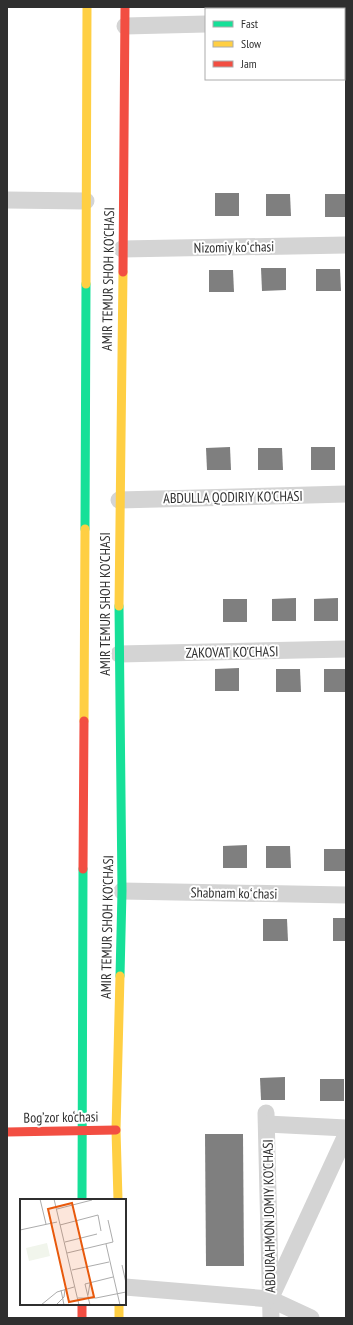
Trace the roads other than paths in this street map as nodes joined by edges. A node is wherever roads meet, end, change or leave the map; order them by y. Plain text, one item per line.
1 (87, 7) edge
2 (125, 7) edge
3 (205, 24) edge
4 (125, 26) junction
5 (7, 200) edge
6 (86, 201) junction
7 (346, 245) edge
8 (122, 249) junction
9 (346, 494) edge
10 (119, 500) junction
11 (346, 649) edge
12 (119, 654) junction
13 (122, 891) junction
14 (346, 895) edge
15 (346, 1128) edge
16 (116, 1130) junction
17 (82, 1131) junction
18 (7, 1132) edge
19 (346, 1135) edge
20 (82, 1199) edge
21 (118, 1199) edge
22 (126, 1287) edge
23 (270, 1299) junction
24 (82, 1305) edge
25 (119, 1305) edge
26 (82, 1318) edge
27 (119, 1318) edge
28 (271, 1318) edge
29 (310, 1318) edge

1 - 6 main road, AMIR TEMUR SHOH KO'CHASI
2 - 4 main road, AMIR TEMUR SHOH KO'CHASI
3 - 4 street
4 - 8 main road, AMIR TEMUR SHOH KO'CHASI
5 - 6 street
6 - 17 main road, AMIR TEMUR SHOH KO'CHASI
7 - 8 street, Nizomiy koʻchasi
8 - 10 main road, AMIR TEMUR SHOH KO'CHASI
9 - 10 street, ABDULLA QODIRIY KO'CHASI
10 - 12 main road, AMIR TEMUR SHOH KO'CHASI
11 - 12 street, ZAKOVAT KO'CHASI
12 - 13 main road, AMIR TEMUR SHOH KO'CHASI
13 - 14 street, Shabnam koʻchasi
13 - 16 main road, AMIR TEMUR SHOH KO'CHASI
15 - 23 street, ABDURAHMON JOMIY KO'CHASI
16 - 17 main road, Bogʼzor ko‘chasi
16 - 21 main road, AMIR TEMUR SHOH KO'CHASI
17 - 18 main road, Bogʼzor ko‘chasi
17 - 20 main road, AMIR TEMUR SHOH KO'CHASI
19 - 23 street
22 - 23 street
23 - 28 street, ABDURAHMON JOMIY KO'CHASI
23 - 29 street
24 - 26 main road
25 - 27 main road

